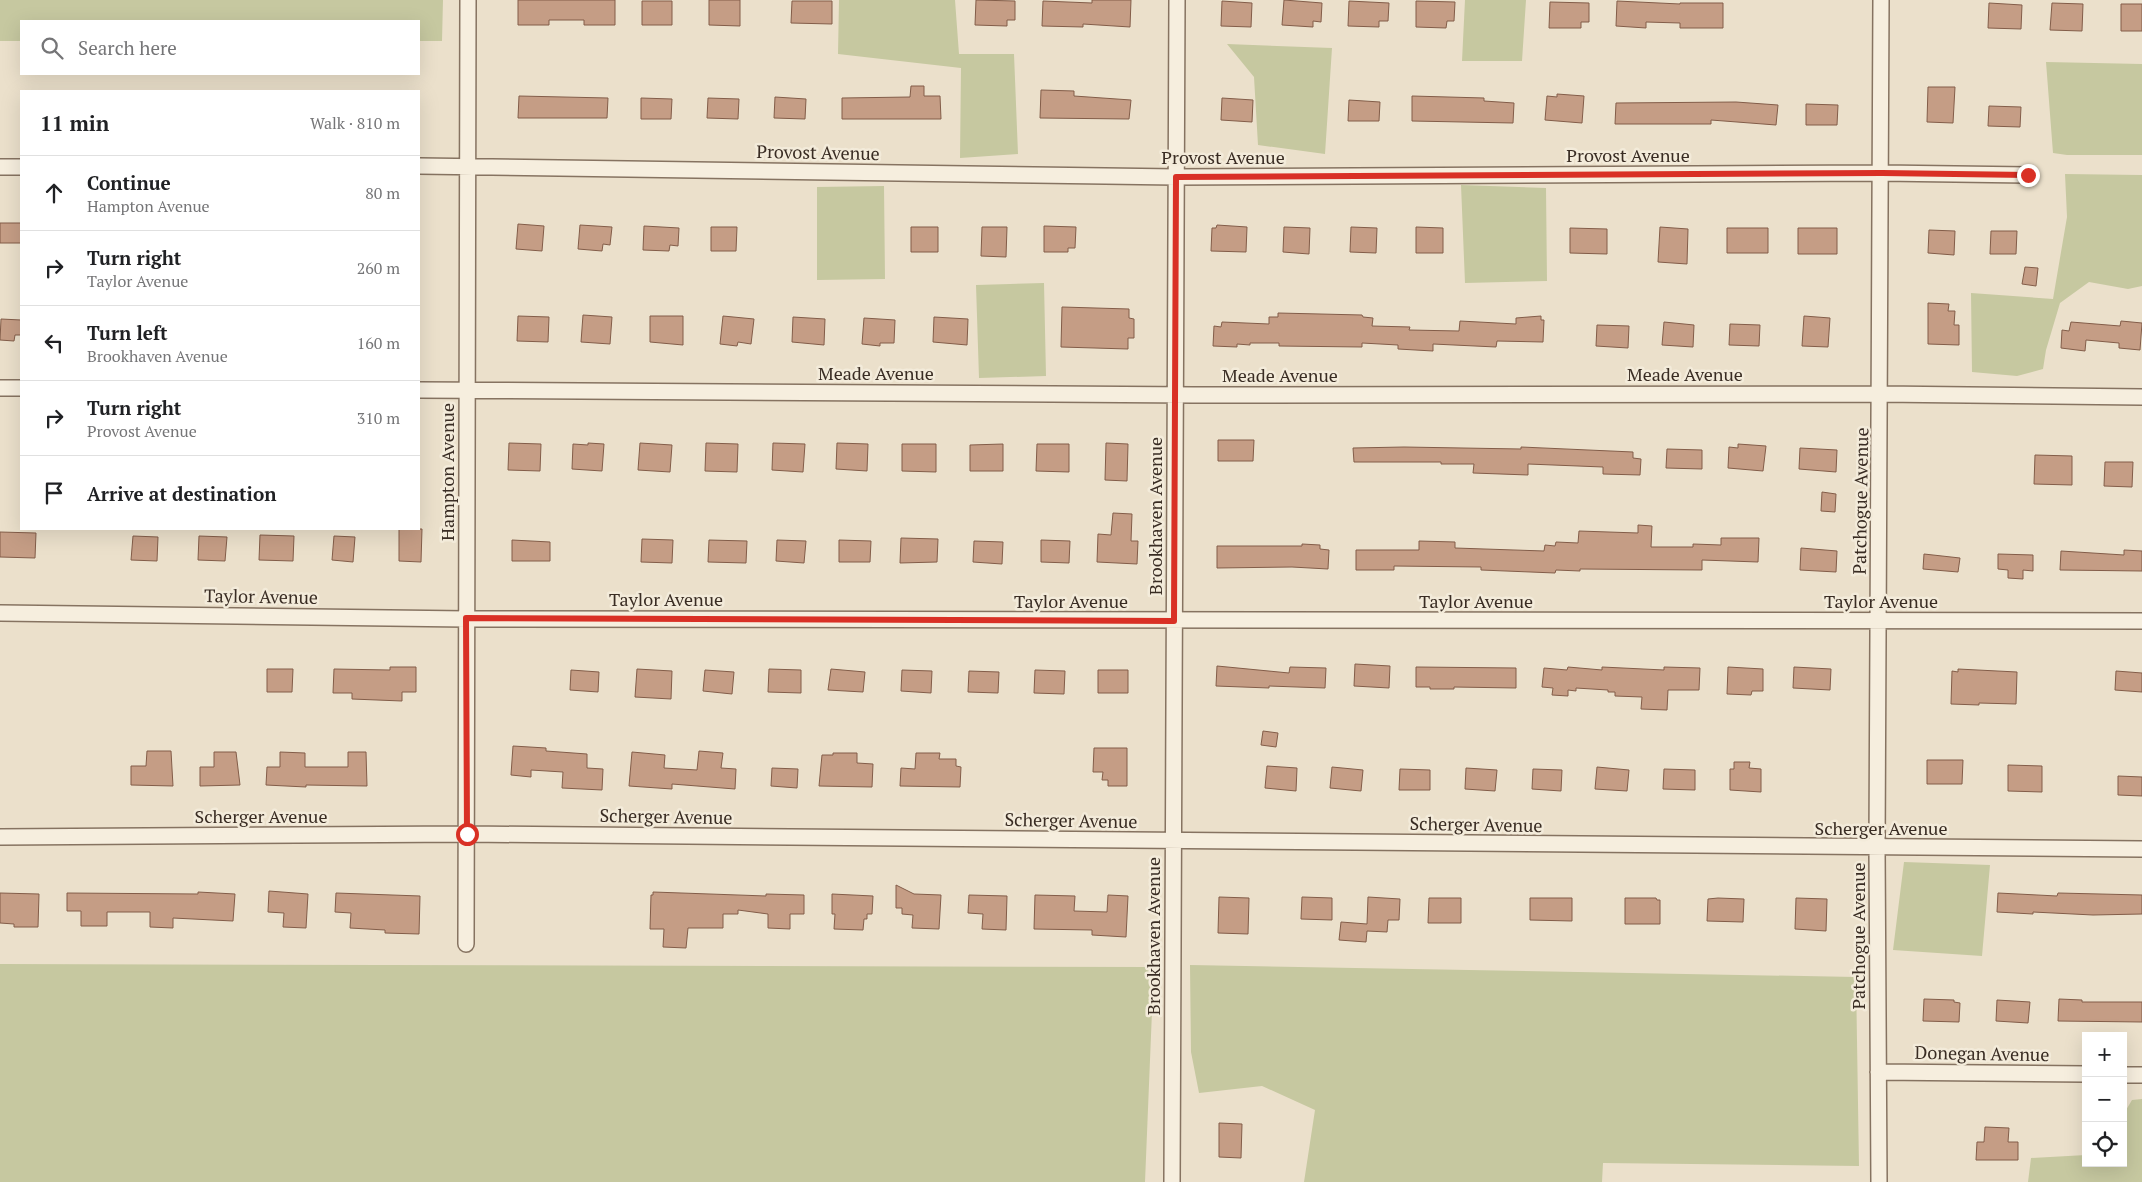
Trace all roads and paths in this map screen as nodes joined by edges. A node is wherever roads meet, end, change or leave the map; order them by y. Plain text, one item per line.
1 (468, 0) edge
2 (1177, 0) edge
3 (1881, 0) edge
4 (420, 166) edge
5 (469, 166) junction
6 (0, 167) edge
7 (20, 167) edge
8 (1882, 173) junction
9 (2028, 175) dead end
10 (1176, 177) junction
11 (0, 388) edge
12 (20, 388) edge
13 (420, 390) edge
14 (467, 390) junction
15 (1881, 394) junction
16 (1175, 395) junction
17 (2142, 397) edge
18 (0, 613) edge
19 (466, 618) junction
20 (1174, 621) junction
21 (1878, 621) junction
22 (2142, 621) edge
23 (467, 834) junction
24 (0, 837) edge
25 (1174, 841) junction
26 (1877, 848) junction
27 (2142, 849) edge
28 (466, 944) dead end
29 (1878, 1072) junction
30 (2082, 1074) edge
31 (2127, 1074) edge
32 (2142, 1075) edge
33 (1172, 1182) edge
34 (1879, 1182) edge

1 - 5 street, Hampton Avenue
2 - 10 street, Brookhaven Avenue
3 - 8 street, Patchogue Avenue
4 - 5 street, Provost Avenue
5 - 10 street, Provost Avenue
5 - 14 street, Hampton Avenue
6 - 7 street
8 - 9 street, Provost Avenue
8 - 10 street, Provost Avenue
8 - 15 street, Patchogue Avenue
10 - 16 street, Brookhaven Avenue
11 - 12 street
13 - 14 street, Meade Avenue
14 - 16 street, Meade Avenue
14 - 19 street, Hampton Avenue
15 - 16 street, Meade Avenue
15 - 17 street, Meade Avenue
15 - 21 street, Patchogue Avenue
16 - 20 street, Brookhaven Avenue
18 - 19 street, Taylor Avenue
19 - 20 street, Taylor Avenue
19 - 23 street, Hampton Avenue
20 - 21 street, Taylor Avenue
20 - 25 street, Brookhaven Avenue
21 - 22 street, Taylor Avenue
21 - 26 street, Patchogue Avenue
23 - 24 street, Scherger Avenue
23 - 25 street, Scherger Avenue
23 - 28 street, Hampton Avenue
25 - 26 street, Scherger Avenue
25 - 33 street, Brookhaven Avenue
26 - 27 street, Scherger Avenue
26 - 29 street, Patchogue Avenue
29 - 30 street, Donegan Avenue
29 - 34 street, Patchogue Avenue
31 - 32 street

